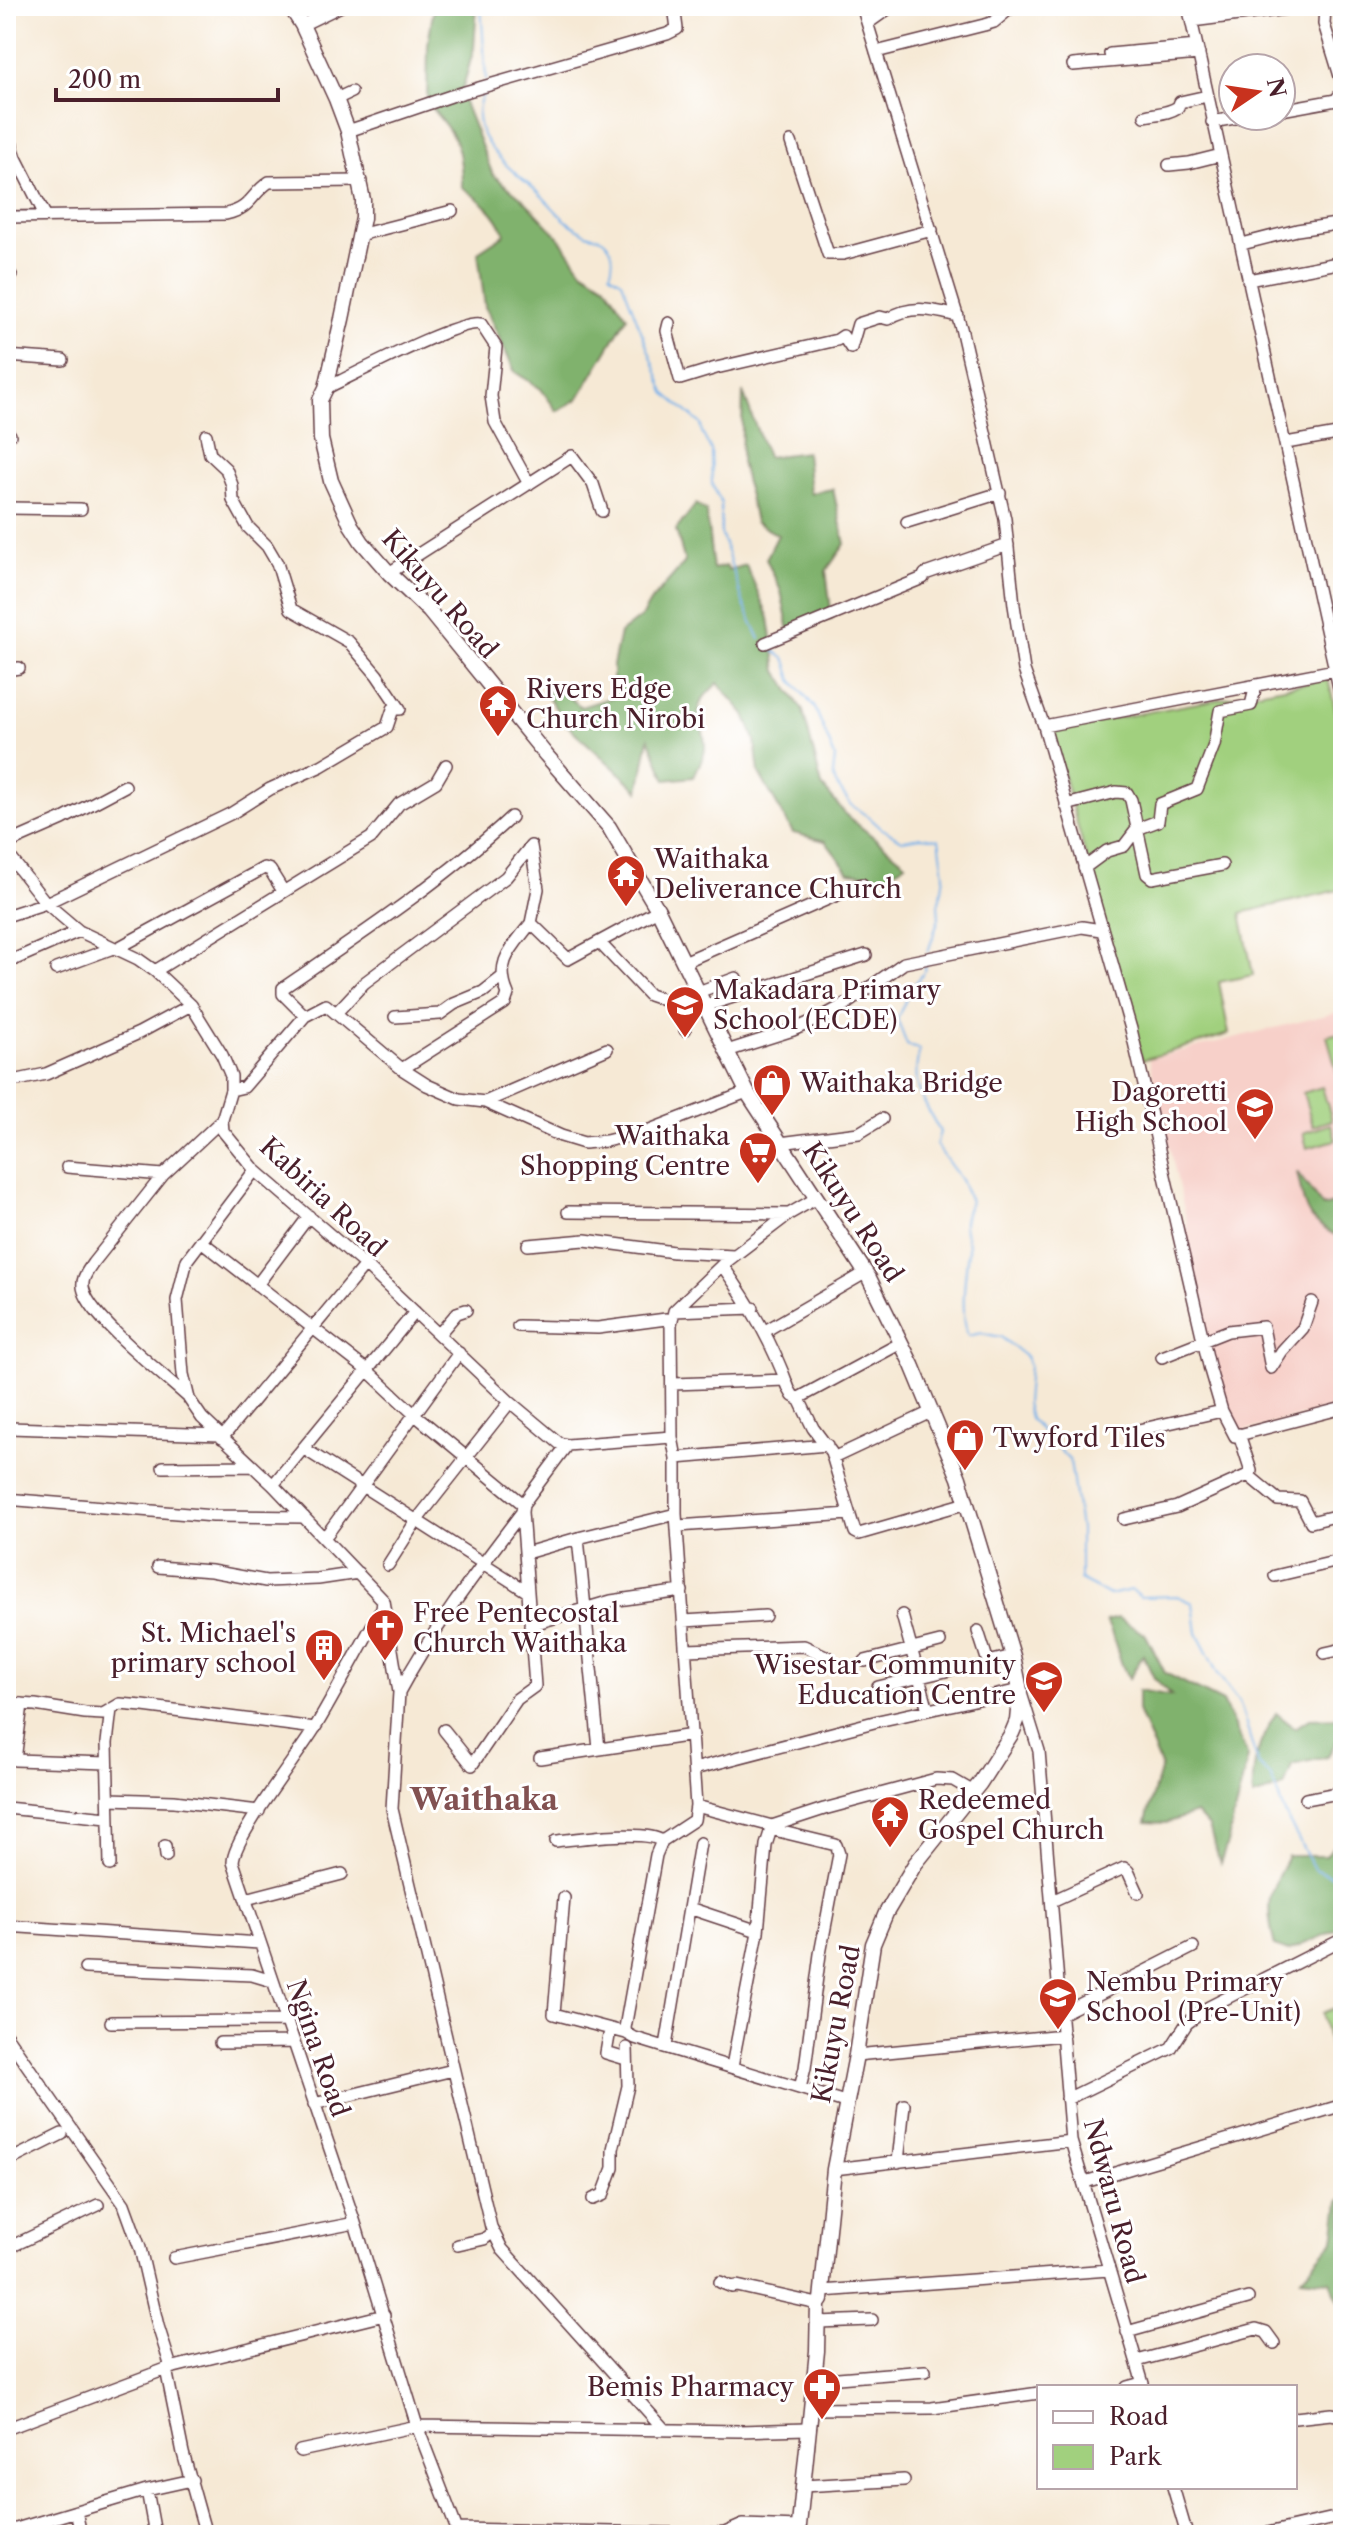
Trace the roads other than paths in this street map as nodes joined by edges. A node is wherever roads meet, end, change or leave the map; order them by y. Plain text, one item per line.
1 (290, 6) edge
2 (341, 6) edge
3 (674, 6) edge
4 (862, 6) edge
5 (892, 6) edge
6 (1013, 6) edge
7 (1188, 6) edge
8 (1310, 6) edge
9 (1325, 6) edge
10 (1192, 21) junction
11 (868, 23) junction
12 (302, 25) junction
13 (1198, 50) junction
14 (876, 52) junction
15 (1092, 55) dead end
16 (1073, 65) dead end
17 (1343, 88) edge
18 (351, 92) dead end
19 (1207, 96) junction
20 (336, 99) junction
21 (1297, 107) edge
22 (1145, 116) dead end
23 (1217, 121) edge
24 (1212, 122) junction
25 (6, 127) edge
26 (348, 131) junction
27 (791, 142) dead end
28 (1221, 155) junction
29 (1169, 165) dead end
30 (361, 181) junction
31 (452, 211) dead end
32 (45, 215) junction
33 (6, 217) edge
34 (1343, 223) edge
35 (932, 230) junction
36 (359, 235) junction
37 (1242, 244) junction
38 (1343, 262) edge
39 (1248, 280) junction
40 (958, 316) junction
41 (669, 323) dead end
42 (6, 356) edge
43 (63, 360) dead end
44 (326, 388) junction
45 (1343, 433) edge
46 (206, 435) dead end
47 (1286, 443) junction
48 (529, 484) junction
49 (1000, 493) junction
50 (6, 508) edge
51 (81, 509) dead end
52 (602, 511) dead end
53 (907, 522) dead end
54 (1008, 545) junction
55 (389, 573) junction
56 (765, 643) dead end
57 (19, 668) dead end
58 (6, 670) edge
59 (1335, 670) junction
60 (1256, 685) junction
61 (1343, 706) edge
62 (1044, 726) junction
63 (446, 765) dead end
64 (125, 786) dead end
65 (1066, 805) junction
66 (511, 817) dead end
67 (1137, 829) junction
68 (6, 844) edge
69 (6, 852) edge
70 (1222, 865) dead end
71 (1084, 868) junction
72 (862, 884) dead end
73 (283, 891) junction
74 (46, 903) junction
75 (658, 910) junction
76 (1096, 912) junction
77 (6, 916) edge
78 (531, 923) junction
79 (1082, 927) junction
80 (1101, 930) junction
81 (79, 931) junction
82 (599, 942) junction
83 (114, 949) junction
84 (866, 955) dead end
85 (684, 962) junction
86 (6, 963) edge
87 (56, 969) dead end
88 (155, 971) junction
89 (501, 978) junction
90 (736, 978) dead end
91 (698, 992) junction
92 (191, 1005) junction
93 (705, 1006) junction
94 (337, 1012) junction
95 (305, 1016) junction
96 (395, 1017) dead end
97 (685, 1030) dead end
98 (607, 1049) dead end
99 (727, 1051) junction
100 (402, 1069) junction
101 (18, 1080) dead end
102 (231, 1090) junction
103 (747, 1092) junction
104 (485, 1102) junction
105 (882, 1119) dead end
106 (222, 1120) junction
107 (780, 1143) junction
108 (67, 1167) dead end
109 (255, 1170) junction
110 (163, 1175) junction
111 (815, 1199) junction
112 (568, 1212) dead end
113 (789, 1214) junction
114 (309, 1216) junction
115 (201, 1241) junction
116 (528, 1245) dead end
117 (734, 1255) junction
118 (365, 1265) junction
119 (722, 1265) junction
120 (865, 1273) junction
121 (257, 1285) junction
122 (1312, 1302) dead end
123 (753, 1308) junction
124 (466, 1310) dead end
125 (674, 1311) junction
126 (415, 1312) junction
127 (671, 1324) junction
128 (313, 1326) junction
129 (518, 1326) dead end
130 (765, 1331) junction
131 (439, 1334) junction
132 (1202, 1341) junction
133 (901, 1343) junction
134 (459, 1353) junction
135 (1162, 1357) dead end
136 (368, 1371) junction
137 (673, 1384) junction
138 (787, 1384) junction
139 (189, 1399) junction
140 (797, 1399) junction
141 (510, 1402) junction
142 (1343, 1408) edge
143 (933, 1411) junction
144 (1222, 1411) junction
145 (414, 1414) junction
146 (6, 1431) edge
147 (1134, 1431) dead end
148 (1239, 1434) junction
149 (221, 1436) junction
150 (672, 1437) junction
151 (567, 1445) junction
152 (827, 1445) junction
153 (303, 1448) junction
154 (467, 1457) junction
155 (676, 1458) junction
156 (833, 1458) junction
157 (253, 1466) junction
158 (163, 1467) dead end
159 (1248, 1475) junction
160 (273, 1485) junction
161 (362, 1485) junction
162 (6, 1499) edge
163 (967, 1503) junction
164 (522, 1508) junction
165 (849, 1514) junction
166 (1343, 1514) edge
167 (304, 1517) junction
168 (1124, 1519) dead end
169 (677, 1520) junction
170 (416, 1521) junction
171 (323, 1536) junction
172 (578, 1538) junction
173 (526, 1553) junction
174 (1343, 1560) edge
175 (483, 1563) junction
176 (388, 1565) dead end
177 (158, 1567) dead end
178 (358, 1573) junction
179 (1275, 1576) dead end
180 (682, 1591) junction
181 (528, 1592) junction
182 (384, 1601) junction
183 (584, 1610) junction
184 (902, 1615) dead end
185 (765, 1616) dead end
186 (684, 1621) junction
187 (530, 1625) junction
188 (978, 1631) dead end
189 (940, 1642) dead end
190 (913, 1649) junction
191 (1343, 1649) edge
192 (686, 1650) junction
193 (1325, 1653) dead end
194 (1013, 1656) junction
195 (830, 1658) dead end
196 (865, 1661) dead end
197 (950, 1670) dead end
198 (920, 1677) junction
199 (878, 1687) dead end
200 (1020, 1690) junction
201 (399, 1692) junction
202 (6, 1703) edge
203 (22, 1704) junction
204 (111, 1709) junction
205 (928, 1710) junction
206 (315, 1728) junction
207 (444, 1730) dead end
208 (693, 1735) junction
209 (599, 1749) junction
210 (540, 1758) dead end
211 (107, 1763) junction
212 (694, 1769) junction
213 (972, 1791) junction
214 (1343, 1792) edge
215 (109, 1799) junction
216 (1306, 1799) dead end
217 (696, 1806) junction
218 (6, 1808) edge
219 (259, 1811) junction
220 (108, 1818) junction
221 (771, 1828) junction
222 (556, 1841) dead end
223 (662, 1841) junction
224 (700, 1843) dead end
225 (110, 1865) dead end
226 (342, 1874) dead end
227 (1138, 1893) dead end
228 (564, 1898) dead end
229 (246, 1899) junction
230 (1052, 1901) junction
231 (689, 1908) junction
232 (6, 1926) edge
233 (758, 1931) junction
234 (1343, 1939) edge
235 (259, 1943) junction
236 (1193, 1947) dead end
237 (85, 1968) dead end
238 (272, 1981) junction
239 (1061, 2014) junction
240 (285, 2021) junction
241 (111, 2022) dead end
242 (610, 2030) junction
243 (626, 2033) junction
244 (6, 2035) edge
245 (1063, 2035) junction
246 (293, 2042) junction
247 (220, 2043) dead end
248 (666, 2046) junction
249 (856, 2055) junction
250 (732, 2066) junction
251 (453, 2070) junction
252 (800, 2088) junction
253 (1067, 2099) junction
254 (845, 2102) junction
255 (314, 2104) junction
256 (904, 2105) dead end
257 (1343, 2105) edge
258 (62, 2134) dead end
259 (1071, 2141) junction
260 (6, 2162) edge
261 (898, 2162) junction
262 (834, 2169) junction
263 (1085, 2182) junction
264 (593, 2199) dead end
265 (98, 2205) dead end
266 (355, 2223) junction
267 (493, 2232) junction
268 (458, 2245) dead end
269 (6, 2249) edge
270 (174, 2258) dead end
271 (1109, 2270) junction
272 (720, 2282) dead end
273 (820, 2298) junction
274 (1248, 2298) dead end
275 (384, 2315) junction
276 (872, 2320) dead end
277 (818, 2322) junction
278 (1127, 2332) junction
279 (1274, 2343) dead end
280 (1137, 2361) junction
281 (169, 2368) junction
282 (925, 2371) dead end
283 (813, 2380) junction
284 (1143, 2385) edge
285 (1037, 2393) edge
286 (811, 2409) junction
287 (1343, 2416) edge
288 (1297, 2418) edge
289 (417, 2426) junction
290 (663, 2428) junction
291 (6, 2429) edge
292 (807, 2429) junction
293 (300, 2451) dead end
294 (192, 2480) junction
295 (904, 2480) dead end
296 (803, 2486) junction
297 (1174, 2489) edge
298 (147, 2490) junction
299 (76, 2511) junction
300 (1343, 2516) edge
301 (798, 2531) edge
302 (6, 2532) edge
303 (458, 2532) edge
304 (155, 2534) edge
305 (81, 2535) edge
306 (206, 2535) edge
307 (1187, 2535) edge
308 (1259, 2535) edge

1 - 12 main road, Kikuyu Road
2 - 12 street
3 - 26 street
4 - 11 street
5 - 11 street
6 - 14 street
7 - 10 street
8 - 10 street
9 - 17 street
10 - 13 street
11 - 14 street
12 - 20 main road, Kikuyu Road
13 - 15 street
13 - 16 street
13 - 19 street
14 - 35 street
17 - 21 street
18 - 20 street
19 - 22 street
19 - 24 street
20 - 26 main road, Kikuyu Road
23 - 24 street
24 - 28 street
25 - 32 street
26 - 30 main road, Kikuyu Road
27 - 35 street
28 - 29 street
28 - 37 street
30 - 32 street
30 - 36 main road, Kikuyu Road
31 - 36 street
32 - 33 street
34 - 37 street
35 - 40 street
36 - 44 main road, Kikuyu Road
37 - 39 street
38 - 39 street
39 - 47 street
40 - 41 street
40 - 49 street
42 - 43 street
44 - 48 street
44 - 55 main road, Kikuyu Road
45 - 47 street
46 - 74 street
47 - 59 street
48 - 52 street
48 - 55 street
49 - 53 street
49 - 54 street
50 - 51 street
54 - 56 street
54 - 62 street
55 - 75 main road, Kikuyu Road
57 - 58 street
59 - 60 street
59 - 61 street
60 - 62 street
60 - 67 street
62 - 65 street
63 - 73 street
64 - 68 street
65 - 67 street
65 - 71 street
66 - 95 street
67 - 70 street
67 - 71 street
69 - 74 street
71 - 76 street
72 - 85 street
73 - 83 street
73 - 88 street
74 - 77 street
74 - 81 street
75 - 82 street
75 - 85 main road, Kikuyu Road
76 - 79 street
76 - 80 street
78 - 82 street
78 - 89 street
78 - 94 street
79 - 80 street
79 - 99 street
80 - 132 street
81 - 83 street
81 - 86 street
82 - 97 street
83 - 87 street
83 - 88 street
84 - 93 street
85 - 91 main road, Kikuyu Road
88 - 92 street
89 - 96 street
89 - 100 street
90 - 91 street
91 - 93 main road, Kikuyu Road
92 - 101 street
92 - 102 street
93 - 99 main road, Kikuyu Road
94 - 95 street
94 - 100 street
95 - 102 street
98 - 104 street
99 - 103 main road, Kikuyu Road
100 - 104 street
102 - 106 street
103 - 104 street
103 - 107 main road, Kikuyu Road
105 - 107 street
106 - 109 street, Kabiria Road
106 - 110 street
107 - 111 main road, Kikuyu Road
108 - 110 street
109 - 114 street, Kabiria Road
109 - 115 street
110 - 139 street
111 - 113 street
111 - 120 main road, Kikuyu Road
112 - 113 street
113 - 117 street
114 - 118 street, Kabiria Road
114 - 121 street
115 - 121 street
115 - 139 street
116 - 117 street
117 - 119 street
118 - 126 street, Kabiria Road
118 - 128 street
119 - 123 street
119 - 125 street
120 - 130 street
120 - 133 main road, Kikuyu Road
121 - 128 street
122 - 132 street
123 - 125 street
123 - 130 street
124 - 131 street
125 - 127 street
126 - 131 street, Kabiria Road
126 - 136 street
127 - 129 street
127 - 137 street
128 - 136 street
128 - 149 street
130 - 138 street
131 - 134 street, Kabiria Road
132 - 135 street
132 - 144 street
133 - 140 street
133 - 143 main road, Kikuyu Road
134 - 141 street, Kabiria Road
134 - 145 street
136 - 145 street
136 - 153 street
137 - 138 street
137 - 150 street
138 - 140 street
139 - 149 street
140 - 152 street
141 - 151 street, Kabiria Road
141 - 154 street
142 - 148 street
143 - 156 street
143 - 163 main road, Kikuyu Road
144 - 147 street
144 - 148 street
145 - 154 street
145 - 161 street
146 - 149 street
148 - 159 street
149 - 157 street
150 - 151 street
150 - 155 street
151 - 164 street
152 - 155 street
152 - 156 street
153 - 160 street
153 - 161 street
154 - 164 street
154 - 170 street
155 - 169 street
156 - 165 street
157 - 158 street
157 - 160 street
159 - 166 street
159 - 168 street
160 - 167 street
161 - 170 street
161 - 171 street
162 - 167 street
163 - 165 street
163 - 194 main road, Kikuyu Road
164 - 173 street
164 - 175 street
165 - 169 street
167 - 171 street
169 - 172 street
169 - 180 street
170 - 175 street
170 - 176 street
171 - 178 street
172 - 173 street
172 - 183 street
173 - 181 street
174 - 179 street
175 - 181 street
175 - 201 street
177 - 178 street
178 - 182 street
180 - 183 street
180 - 186 street
181 - 187 street
182 - 201 street
182 - 206 street, Ngina Road
183 - 187 street
183 - 209 street
184 - 190 street
185 - 186 street
186 - 192 street
187 - 207 street
188 - 194 street
189 - 190 street
190 - 196 street
190 - 198 street
191 - 193 street
192 - 195 street
192 - 208 street
194 - 200 main road, Kikuyu Road
197 - 198 street
198 - 199 street
198 - 205 street
200 - 205 street
200 - 213 main road, Kikuyu Road
200 - 230 street, Ndwaru Road
201 - 251 street
202 - 203 street
203 - 204 street
203 - 211 street
204 - 206 street
204 - 211 street
205 - 212 street
206 - 219 street, Ngina Road
208 - 209 street
208 - 212 street
209 - 210 street
211 - 215 street
212 - 217 street
213 - 221 street
213 - 249 main road, Kikuyu Road
214 - 216 street
215 - 219 street
215 - 220 street
217 - 221 street
217 - 223 street
218 - 220 street
219 - 229 street, Ngina Road
220 - 225 street
221 - 233 street
221 - 252 street
222 - 223 street
223 - 243 street
224 - 231 street
226 - 229 street
227 - 230 street
228 - 242 street
229 - 235 street, Ngina Road
230 - 239 street, Ndwaru Road
231 - 233 street
231 - 248 street
232 - 235 street
233 - 250 street
234 - 253 street
235 - 238 street, Ngina Road
236 - 239 street
237 - 238 street
238 - 240 street, Ngina Road
239 - 245 street, Ndwaru Road
240 - 241 street
240 - 246 street, Ngina Road
242 - 243 street
242 - 264 street
243 - 248 street
244 - 281 street
245 - 249 street
245 - 253 street, Ndwaru Road
246 - 247 street
246 - 255 street, Ngina Road
248 - 250 street
249 - 254 main road, Kikuyu Road
250 - 252 street
251 - 255 street
251 - 267 street
252 - 254 street
253 - 259 street, Ndwaru Road
254 - 262 main road, Kikuyu Road
255 - 266 street, Ngina Road
256 - 261 street
257 - 263 street
258 - 260 street
259 - 261 street
259 - 263 street, Ndwaru Road
261 - 262 street
262 - 273 main road, Kikuyu Road
263 - 271 street, Ndwaru Road
265 - 269 street
266 - 270 street
266 - 275 street, Ngina Road
267 - 268 street
267 - 290 street
271 - 273 street
271 - 278 street, Ndwaru Road
272 - 273 street
273 - 277 main road, Kikuyu Road
274 - 278 street
275 - 281 street
275 - 289 street, Ngina Road
276 - 277 street
277 - 283 main road, Kikuyu Road
278 - 280 street, Ndwaru Road
279 - 280 street
280 - 284 street, Ndwaru Road
281 - 291 street
281 - 294 street
282 - 283 street
283 - 286 main road, Kikuyu Road
285 - 286 street
286 - 292 main road, Kikuyu Road
287 - 288 street
289 - 290 street
289 - 293 street
289 - 303 street, Ngina Road
290 - 292 street
292 - 296 main road, Kikuyu Road
294 - 298 street
294 - 306 street
295 - 296 street
296 - 301 main road, Kikuyu Road
297 - 307 street
298 - 299 street
298 - 304 street
299 - 302 street
299 - 305 street
300 - 308 street
301 - 303 street

